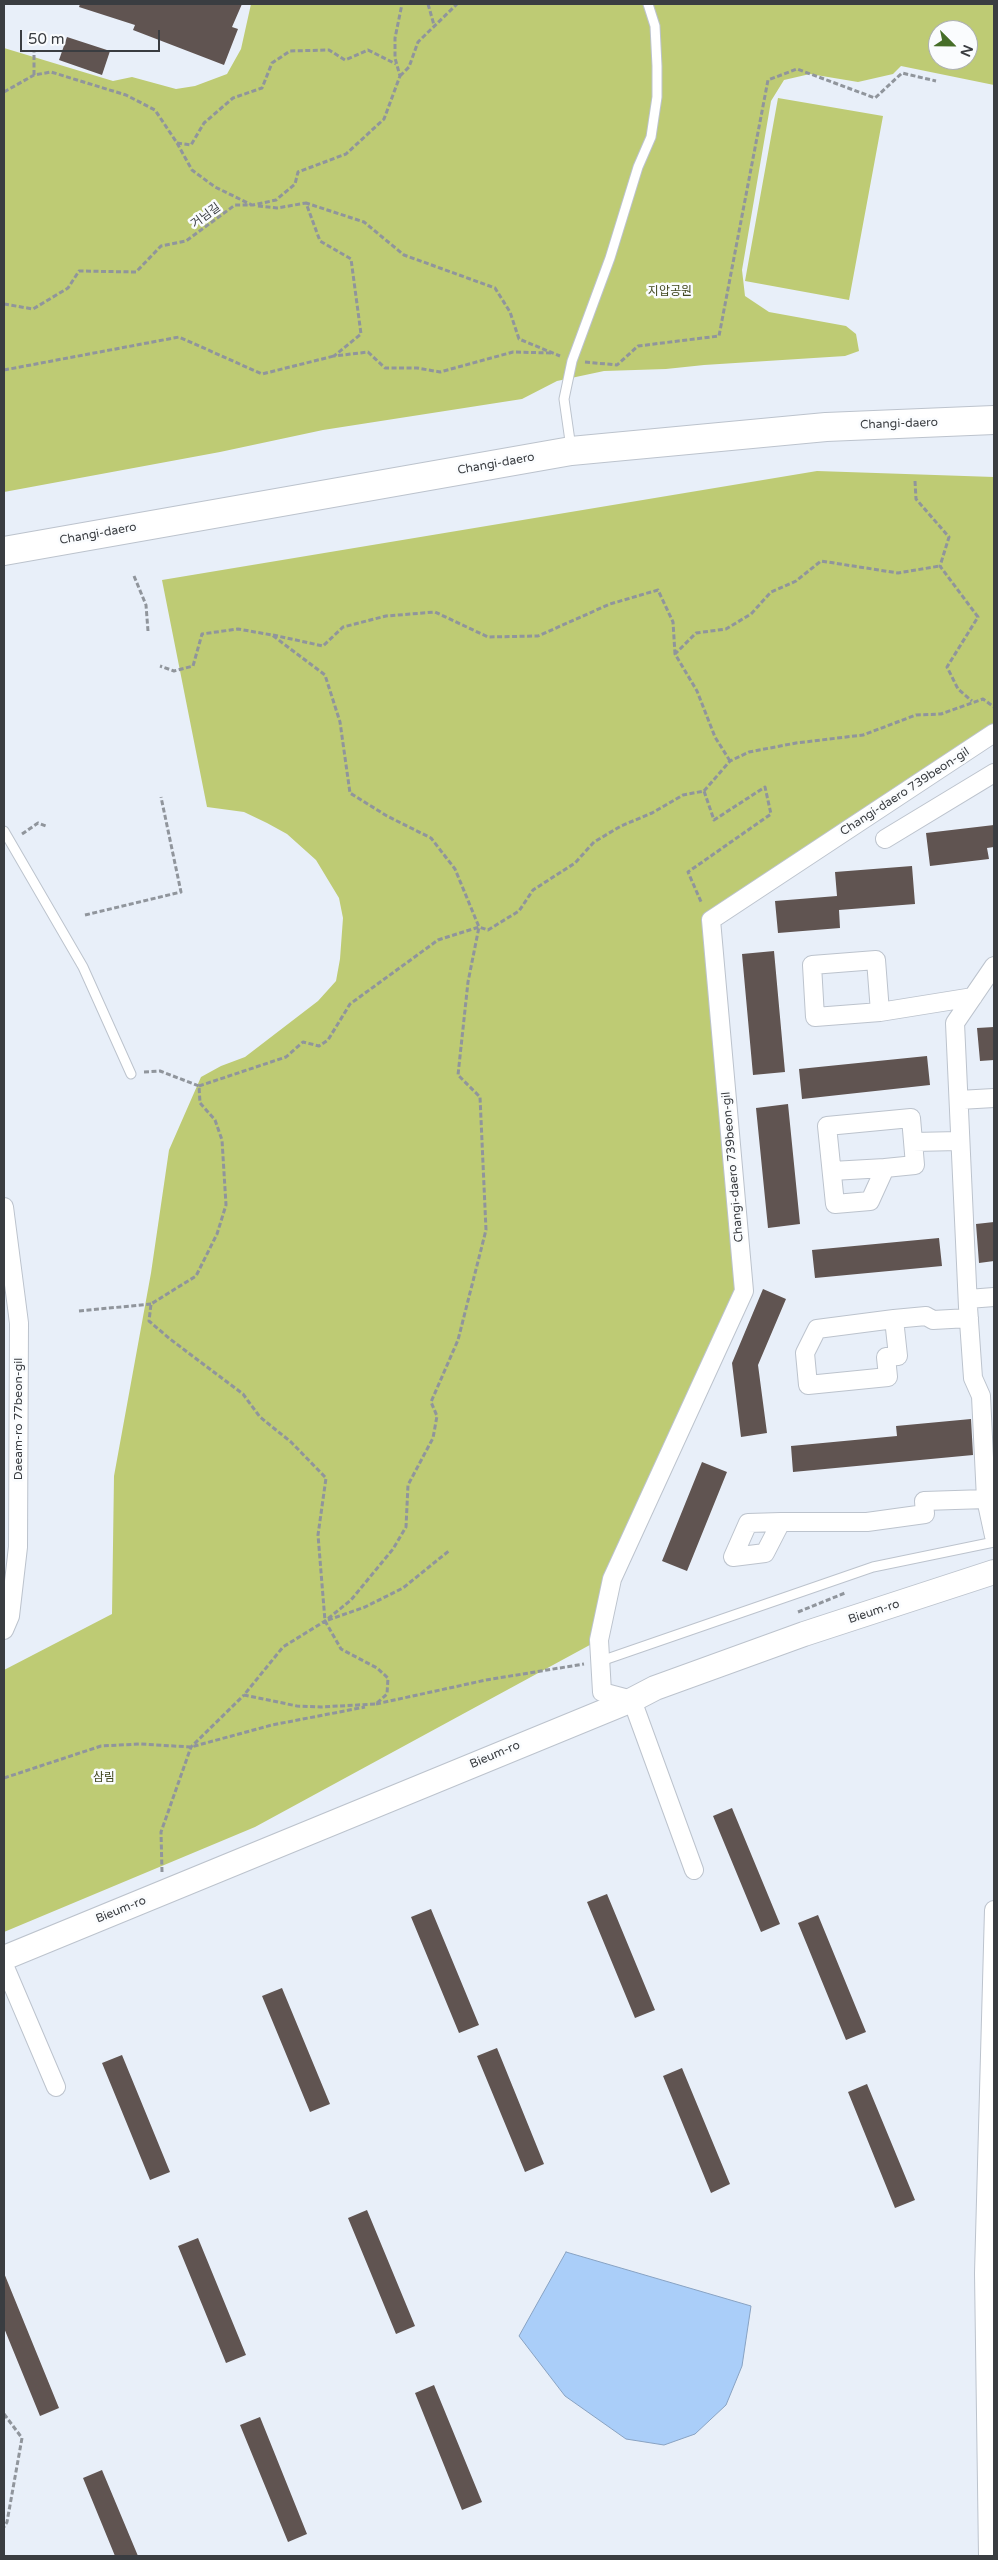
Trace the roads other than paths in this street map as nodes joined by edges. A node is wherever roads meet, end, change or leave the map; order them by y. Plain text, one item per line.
1 (648, 4) edge
2 (994, 420) edge
3 (571, 451) junction
4 (4, 551) edge
5 (994, 733) edge
6 (994, 774) edge
7 (4, 831) edge
8 (885, 839) dead end
9 (994, 966) edge
10 (973, 998) junction
11 (880, 1012) junction
12 (131, 1074) dead end
13 (994, 1098) edge
14 (959, 1100) junction
15 (959, 1141) junction
16 (913, 1142) junction
17 (885, 1168) junction
18 (832, 1171) junction
19 (4, 1208) edge
20 (994, 1297) edge
21 (968, 1299) junction
22 (11, 1316) edge
23 (969, 1318) junction
24 (894, 1319) junction
25 (986, 1499) junction
26 (782, 1522) dead end
27 (994, 1536) edge
28 (994, 1542) edge
29 (994, 1572) edge
30 (4, 1630) edge
31 (601, 1661) junction
32 (632, 1700) junction
33 (694, 1870) dead end
34 (994, 1910) edge
35 (4, 1958) edge
36 (4, 1965) edge
37 (56, 2086) dead end
38 (988, 2556) edge

1 - 3 lane
2 - 3 main road, Changi-daero
3 - 4 main road, Changi-daero
5 - 31 street, Changi-daero 739beon-gil
6 - 8 street
7 - 12 lane
9 - 10 street
10 - 11 street
10 - 14 street
11 - 11 street
13 - 14 street
14 - 15 street
15 - 16 street
15 - 21 street
16 - 17 street
16 - 18 street
17 - 18 street
17 - 18 street
19 - 22 street, Daeam-ro 77beon-gil
20 - 21 street
21 - 23 street
22 - 30 street, Daeam-ro 77beon-gil
23 - 24 street
23 - 25 street
24 - 24 street
25 - 26 street
25 - 27 street
28 - 31 lane
29 - 32 street, Bieum-ro
31 - 32 street, Changi-daero 739beon-gil
32 - 33 street
32 - 35 street, Bieum-ro
34 - 38 street
36 - 37 street

